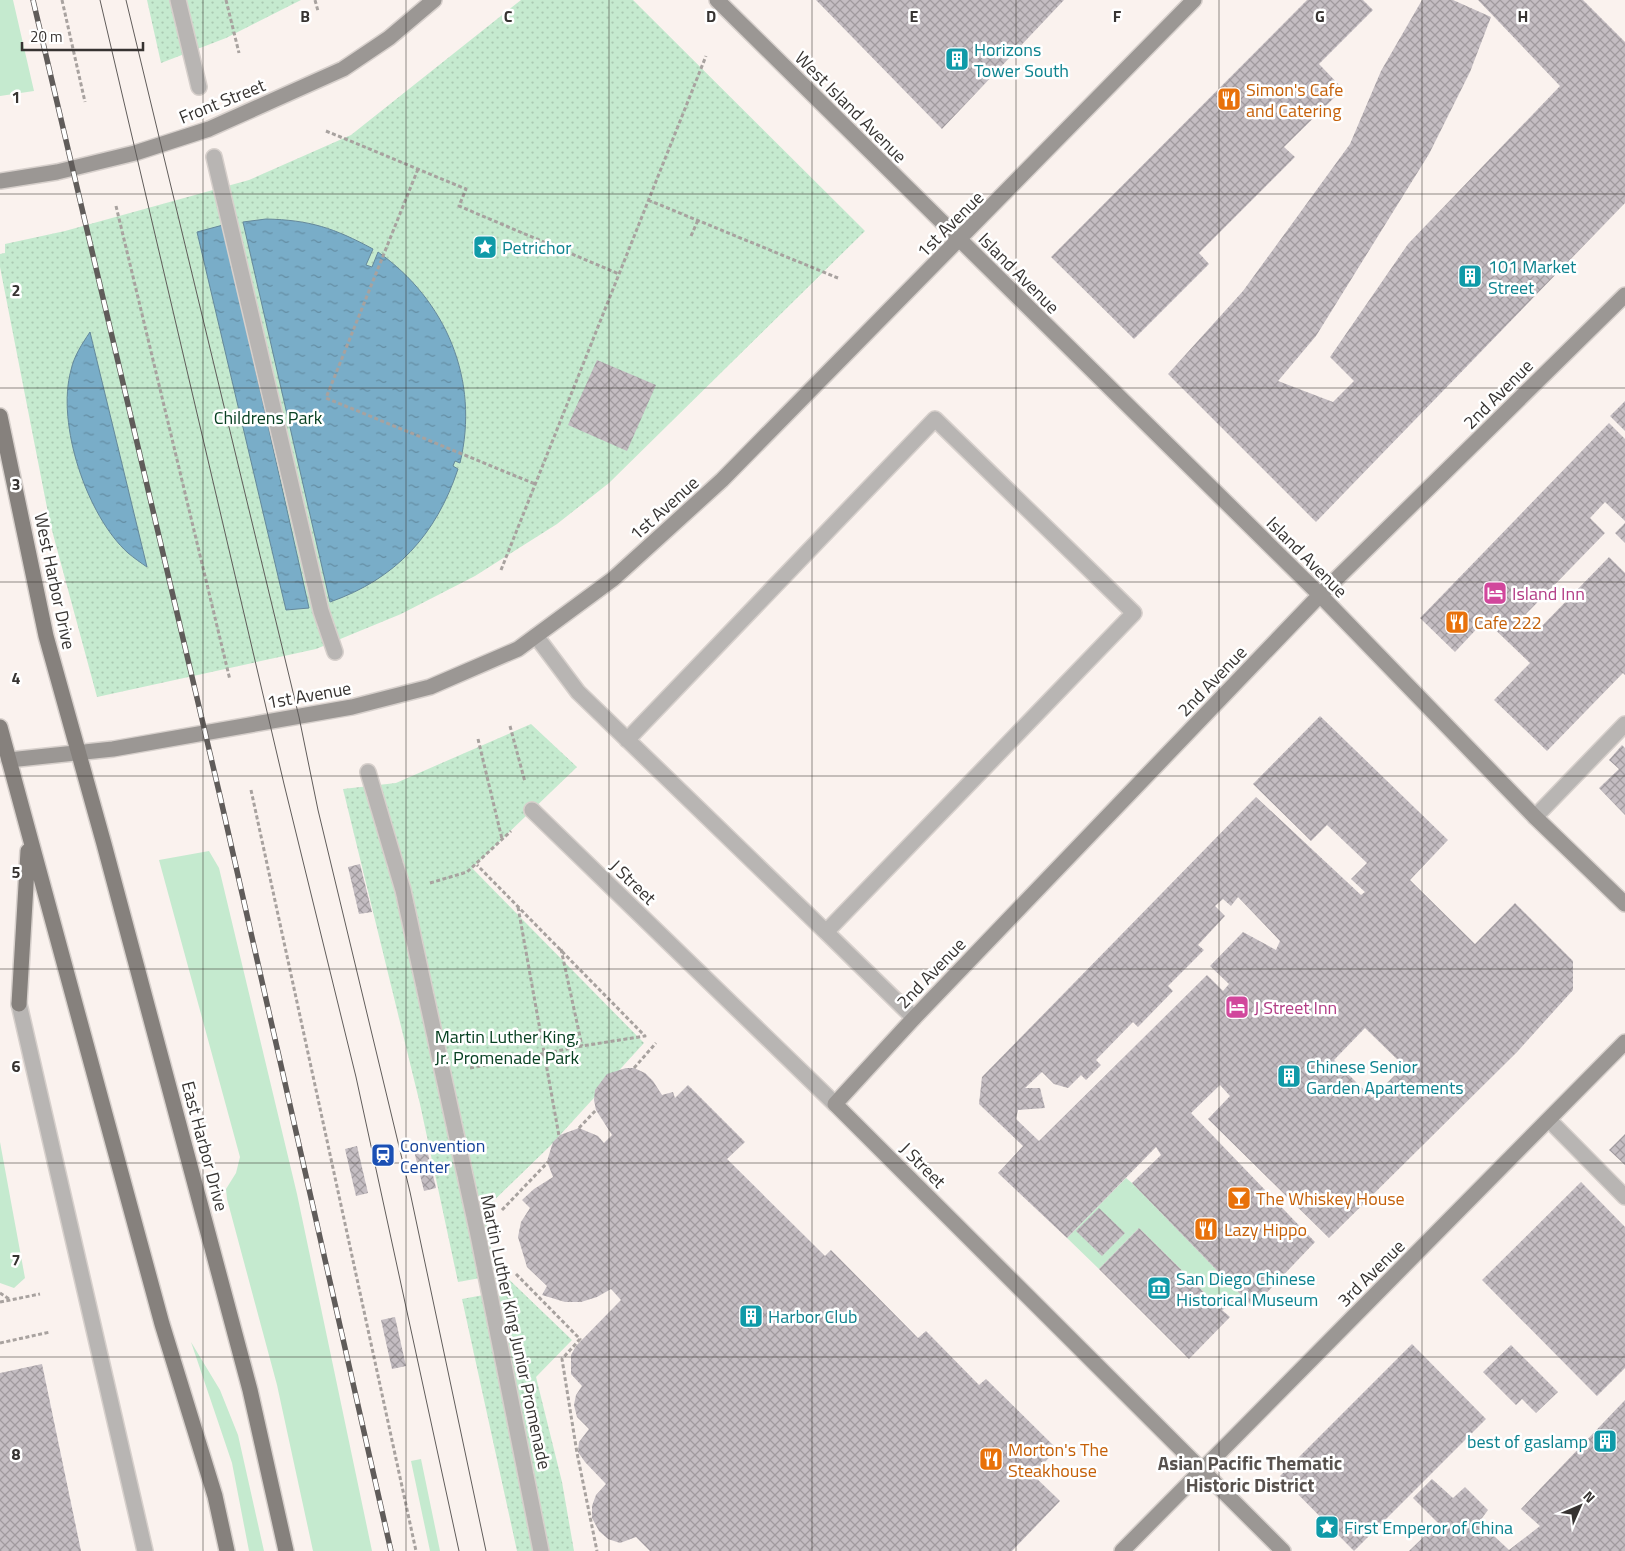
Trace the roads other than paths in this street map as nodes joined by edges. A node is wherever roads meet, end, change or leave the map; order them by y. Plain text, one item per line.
1 (178, 0) edge
2 (434, 0) edge
3 (717, 0) edge
4 (1194, 0) edge
5 (199, 87) dead end
6 (214, 157) dead end
7 (0, 181) edge
8 (960, 241) junction
9 (1625, 295) edge
10 (0, 416) edge
11 (1320, 595) junction
12 (536, 636) junction
13 (334, 652) dead end
14 (1625, 724) edge
15 (0, 728) edge
16 (627, 740) junction
17 (79, 752) junction
18 (4, 760) edge
19 (368, 772) dead end
20 (532, 810) road end
21 (1534, 817) junction
22 (29, 837) junction
23 (1625, 904) edge
24 (826, 932) junction
25 (19, 1004) joint
26 (914, 1018) junction
27 (1625, 1042) edge
28 (835, 1104) junction
29 (1549, 1120) junction
30 (1625, 1197) edge
31 (1201, 1471) junction
32 (145, 1551) edge
33 (227, 1551) edge
34 (286, 1551) edge
35 (541, 1551) edge
36 (1122, 1551) edge
37 (1282, 1551) edge

1 - 5 street
2 - 7 street, Front Street
3 - 8 street, West Island Avenue
4 - 8 street, 1st Avenue
6 - 13 street
8 - 11 street, Island Avenue
8 - 12 street, 1st Avenue
9 - 11 street, 2nd Avenue
10 - 17 main road, West Harbor Drive
11 - 21 street, Island Avenue
11 - 26 street, 2nd Avenue
12 - 16 street
12 - 17 street, 1st Avenue
14 - 21 street
15 - 18 main road
16 - 24 street
16 - 24 street
17 - 18 street, 1st Avenue
17 - 34 main road, East Harbor Drive
18 - 22 main road
19 - 35 street, Martin Luther King Junior Promenade
20 - 28 street, J Street
21 - 23 street, Island Avenue
22 - 25 main road
22 - 33 main road
24 - 26 street
25 - 32 street
26 - 28 street, 2nd Avenue
27 - 29 street, 3rd Avenue
28 - 31 street, J Street
29 - 30 street
29 - 31 street, 3rd Avenue
31 - 36 street, 3rd Avenue
31 - 37 street, J Street

